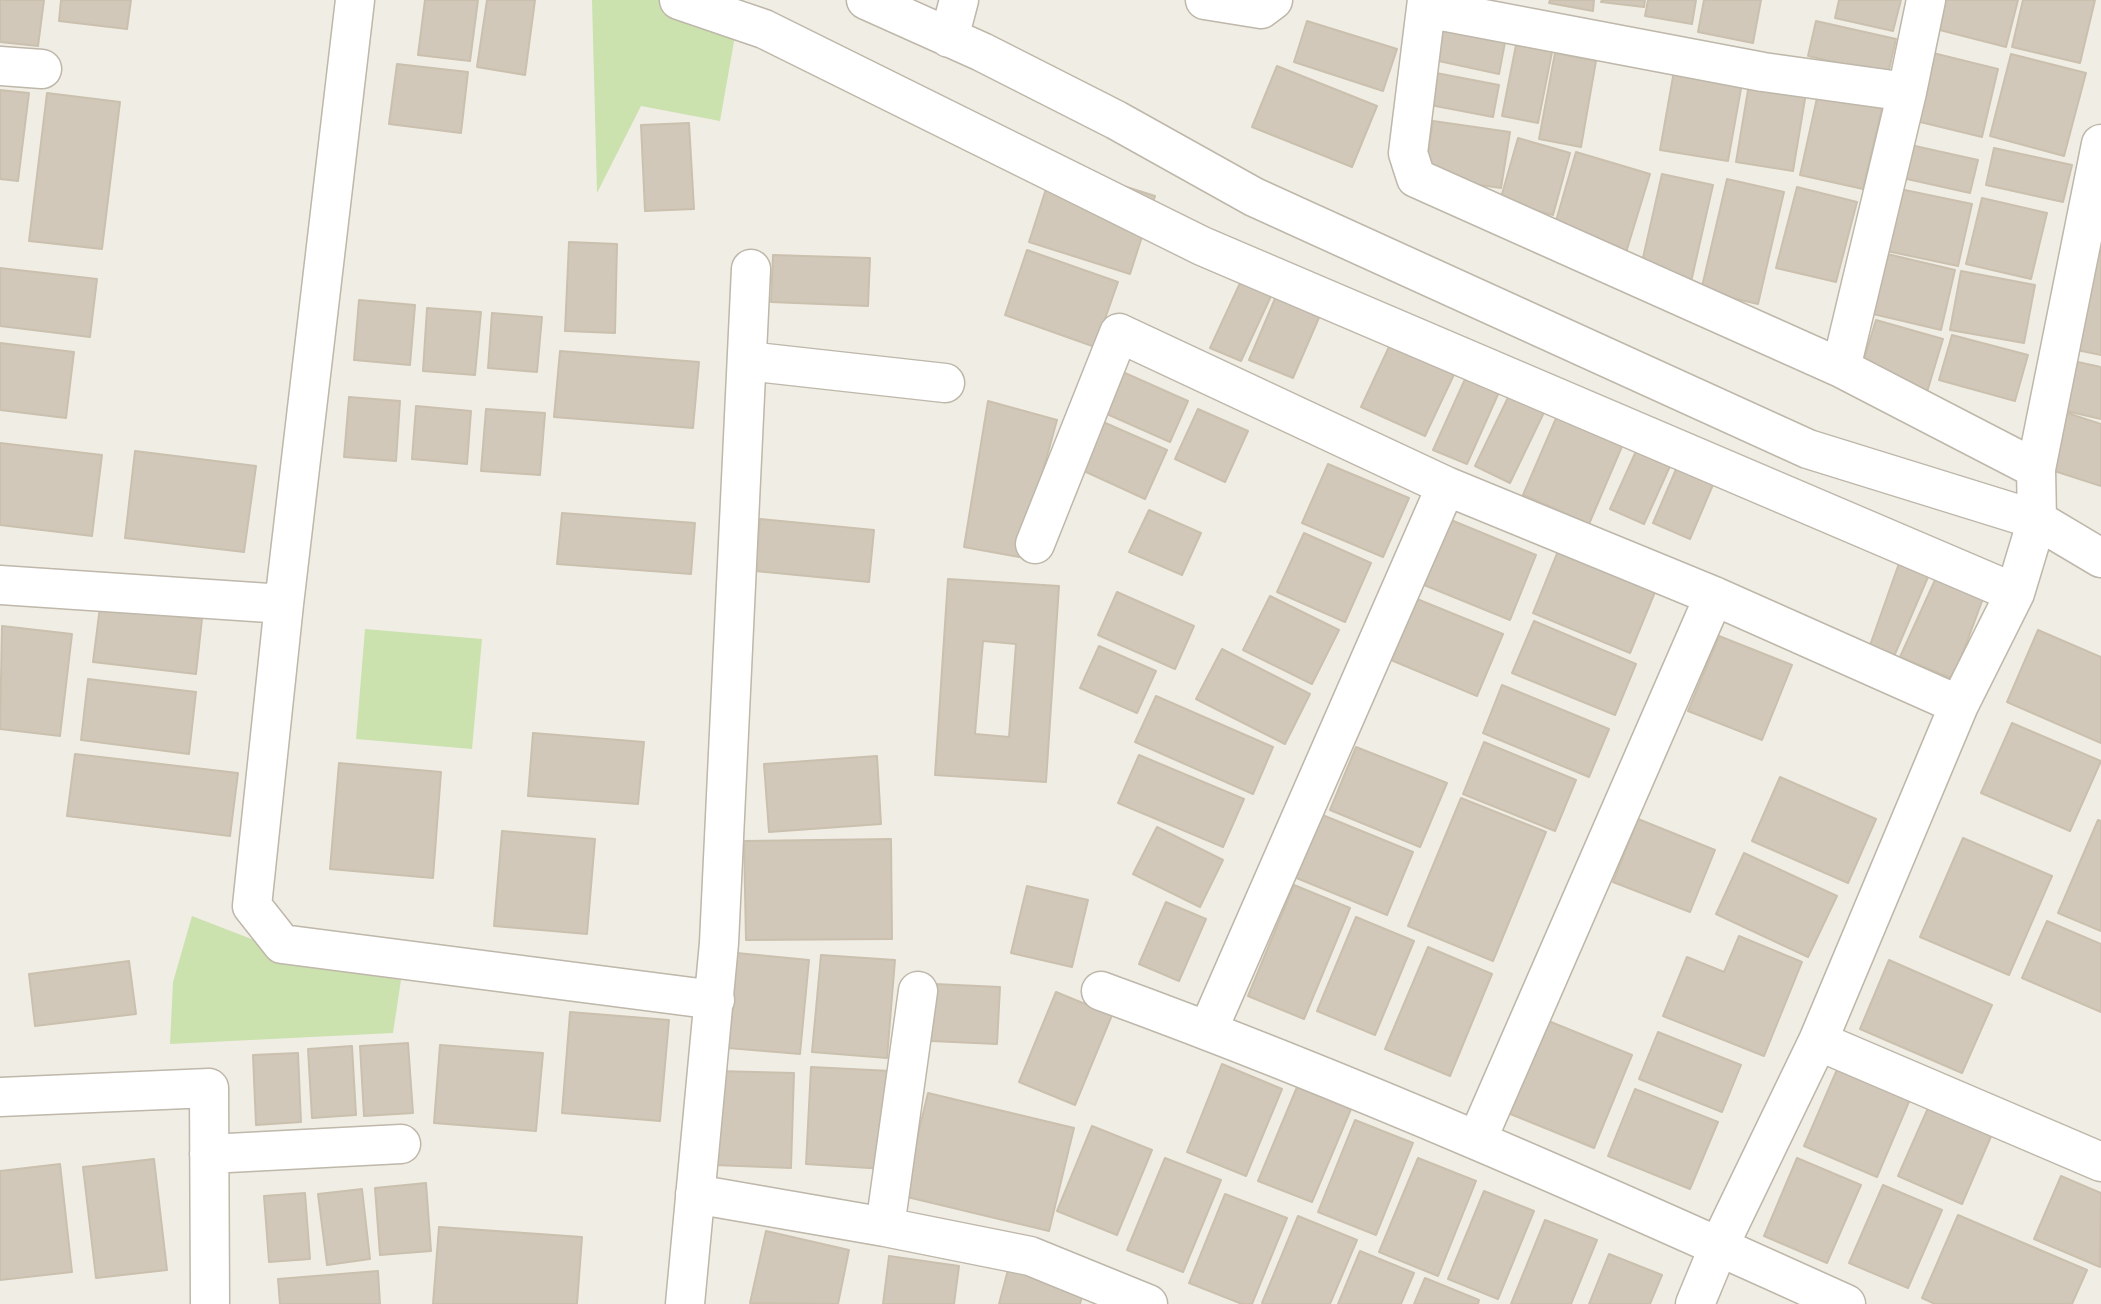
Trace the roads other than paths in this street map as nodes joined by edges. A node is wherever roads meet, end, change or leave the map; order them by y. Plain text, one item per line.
1 (355, 0) edge
2 (679, 0) edge
3 (866, 0) edge
4 (959, 0) edge
5 (1205, 0) edge
6 (1273, 0) edge
7 (1926, 0) edge
8 (1426, 4) edge
9 (949, 38) junction
10 (0, 65) edge
11 (43, 69) dead end
12 (1907, 92) junction
13 (2101, 144) edge
14 (751, 269) dead end
15 (747, 361) junction
16 (1841, 369) junction
17 (945, 383) dead end
18 (2036, 469) junction
19 (1446, 486) junction
20 (2037, 520) junction
21 (1035, 544) dead end
22 (2101, 558) edge
23 (0, 585) edge
24 (2015, 593) junction
25 (1714, 596) junction
26 (284, 604) junction
27 (1959, 705) junction
28 (1101, 990) dead end
29 (918, 991) dead end
30 (715, 1000) junction
31 (1208, 1030) junction
32 (1818, 1041) junction
33 (0, 1097) edge
34 (1477, 1140) junction
35 (401, 1144) dead end
36 (209, 1154) junction
37 (2101, 1162) edge
38 (695, 1194) junction
39 (885, 1227) junction
40 (1719, 1246) junction
41 (210, 1304) edge
42 (685, 1304) edge
43 (1148, 1304) edge
44 (1695, 1304) edge
45 (1846, 1304) edge

1 - 26 street
2 - 24 street
3 - 9 street
4 - 9 street
5 - 6 street
7 - 12 street
8 - 12 street
8 - 16 street
9 - 20 street
10 - 11 street
12 - 16 street
13 - 18 street
14 - 15 street
15 - 17 street
15 - 30 street
16 - 18 street
18 - 20 street
19 - 21 street
19 - 25 street
19 - 31 street
20 - 22 street
20 - 24 street
23 - 26 street
24 - 27 street
25 - 27 street
25 - 34 street
26 - 30 street
27 - 32 street
28 - 31 street
29 - 39 street
30 - 38 street
31 - 34 street
32 - 37 street
32 - 40 street
33 - 36 street
34 - 40 street
35 - 36 street
36 - 41 street
38 - 39 street
38 - 42 street
39 - 43 street
40 - 44 street
40 - 45 street

